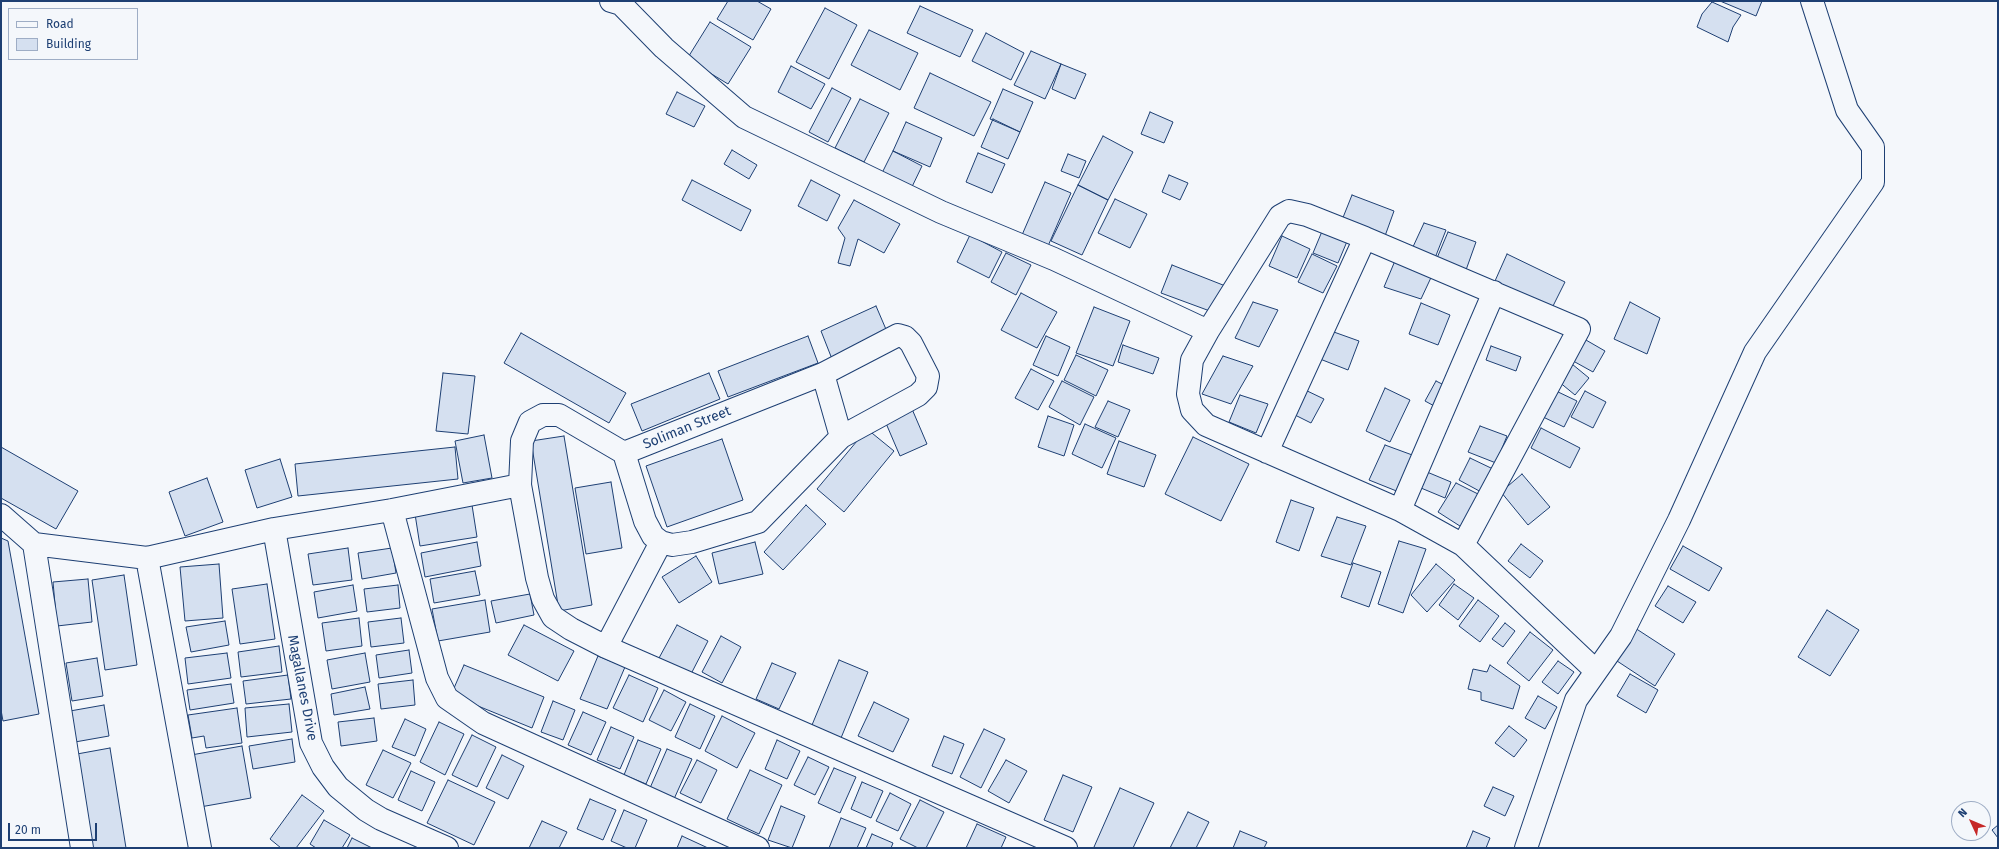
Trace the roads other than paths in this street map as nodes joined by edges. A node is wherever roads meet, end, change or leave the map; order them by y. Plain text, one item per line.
1 (611, 1) edge
2 (1812, 1) edge
3 (1365, 238) junction
4 (1494, 292) junction
5 (1208, 331) junction
6 (823, 374) junction
7 (841, 437) junction
8 (1267, 452) junction
9 (624, 453) junction
10 (520, 485) junction
11 (392, 510) junction
12 (1400, 510) junction
13 (1, 515) edge
14 (274, 529) junction
15 (661, 542) junction
16 (34, 544) junction
17 (1463, 545) junction
18 (147, 558) junction
19 (606, 647) junction
20 (1596, 671) junction
21 (82, 848) edge
22 (200, 848) edge
23 (448, 848) edge
24 (758, 848) edge
25 (1066, 848) edge
26 (1526, 848) edge

1 - 5 street
2 - 20 street
3 - 4 street
3 - 5 street
3 - 8 street
4 - 12 street
4 - 17 street
5 - 8 street
6 - 7 street
6 - 7 street, Soliman Street
6 - 9 street, Soliman Street
7 - 15 street
8 - 12 street
9 - 10 street
9 - 15 street
10 - 11 street
10 - 19 street
11 - 14 street
11 - 24 street
12 - 17 street
13 - 16 street
14 - 18 street
14 - 23 street, Magallanes Drive
15 - 19 street
16 - 18 street
16 - 21 street
17 - 20 street
18 - 22 street
19 - 25 street
20 - 26 street

